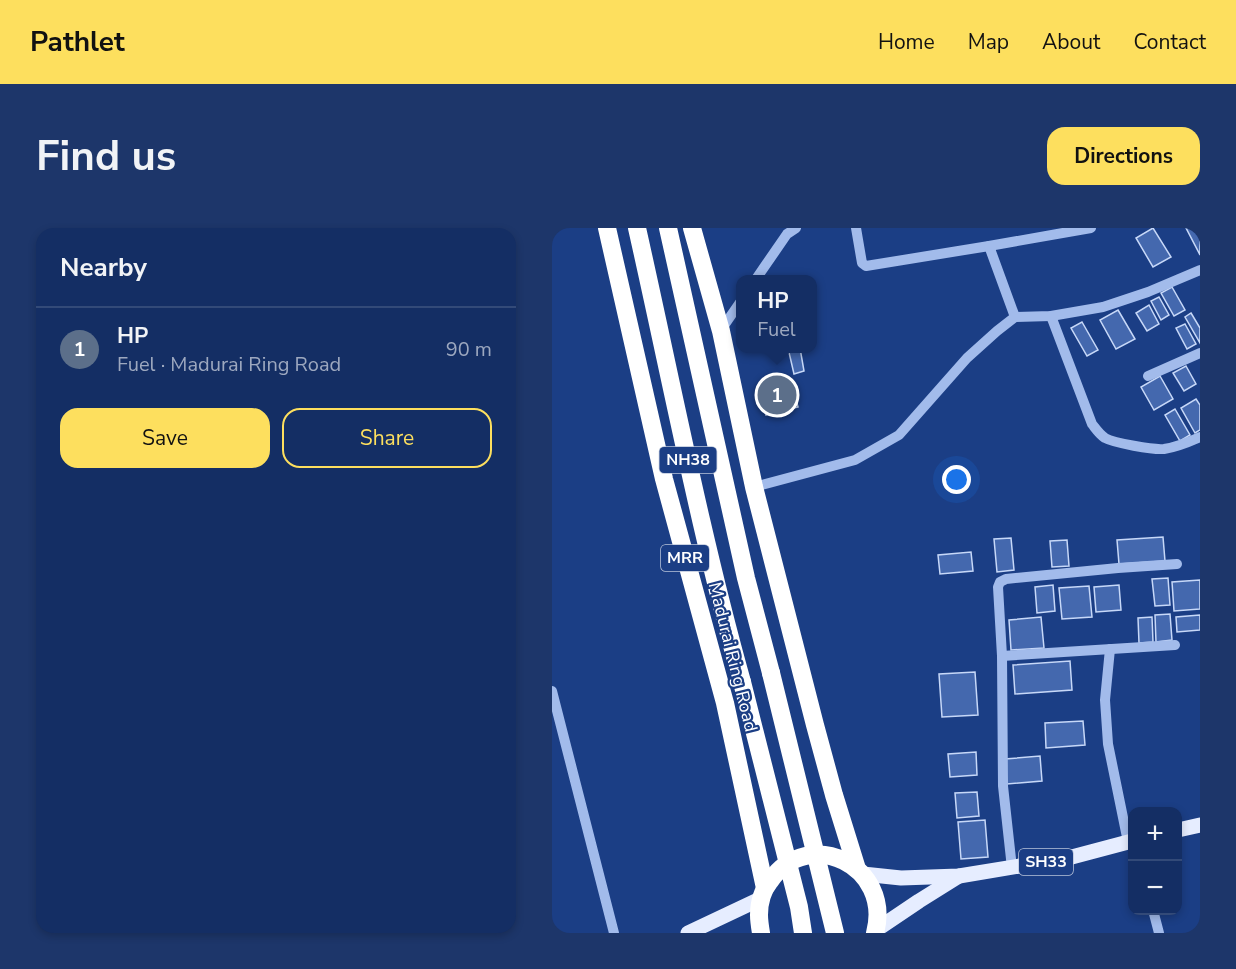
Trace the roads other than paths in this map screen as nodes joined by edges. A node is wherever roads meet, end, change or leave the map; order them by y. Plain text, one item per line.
1 (607, 228) edge
2 (637, 228) edge
3 (668, 228) edge
4 (692, 228) edge
5 (796, 228) edge
6 (856, 228) edge
7 (1091, 228) edge
8 (989, 246) junction
9 (1200, 270) edge
10 (759, 275) edge
11 (736, 308) edge
12 (1051, 316) junction
13 (1015, 317) junction
14 (721, 331) junction
15 (1200, 352) edge
16 (1148, 376) dead end
17 (1200, 436) edge
18 (754, 487) junction
19 (1176, 564) dead end
20 (1175, 645) dead end
21 (1110, 649) junction
22 (1002, 656) junction
23 (552, 691) edge
24 (1200, 825) edge
25 (1182, 829) edge
26 (1128, 833) edge
27 (1128, 843) edge
28 (1012, 868) junction
29 (860, 872) junction
30 (959, 876) junction
31 (763, 893) junction
32 (1154, 915) edge
33 (876, 932) edge
34 (614, 933) edge
35 (688, 933) edge
36 (761, 933) edge
37 (804, 933) edge
38 (835, 933) edge
39 (1158, 933) edge

1 - 31 highway, Madurai Ring Road / MRR
2 - 37 highway, NH38, bridge
3 - 38 highway, NH38, bridge
4 - 14 highway
5 - 10 street
6 - 8 street
7 - 8 street
8 - 13 street
9 - 12 street
11 - 14 street
12 - 13 street
12 - 17 street
13 - 18 street
14 - 18 highway
15 - 16 street
18 - 29 highway
19 - 22 street
20 - 21 street
21 - 22 street
21 - 26 street
22 - 28 street
23 - 34 street
24 - 25 main road
27 - 28 main road, SH33
28 - 30 main road, SH33
29 - 30 main road, SH33
29 - 31 highway
29 - 33 highway
30 - 33 main road, SH33
31 - 35 main road
31 - 36 highway, Madurai Ring Road / MRR
32 - 39 street

